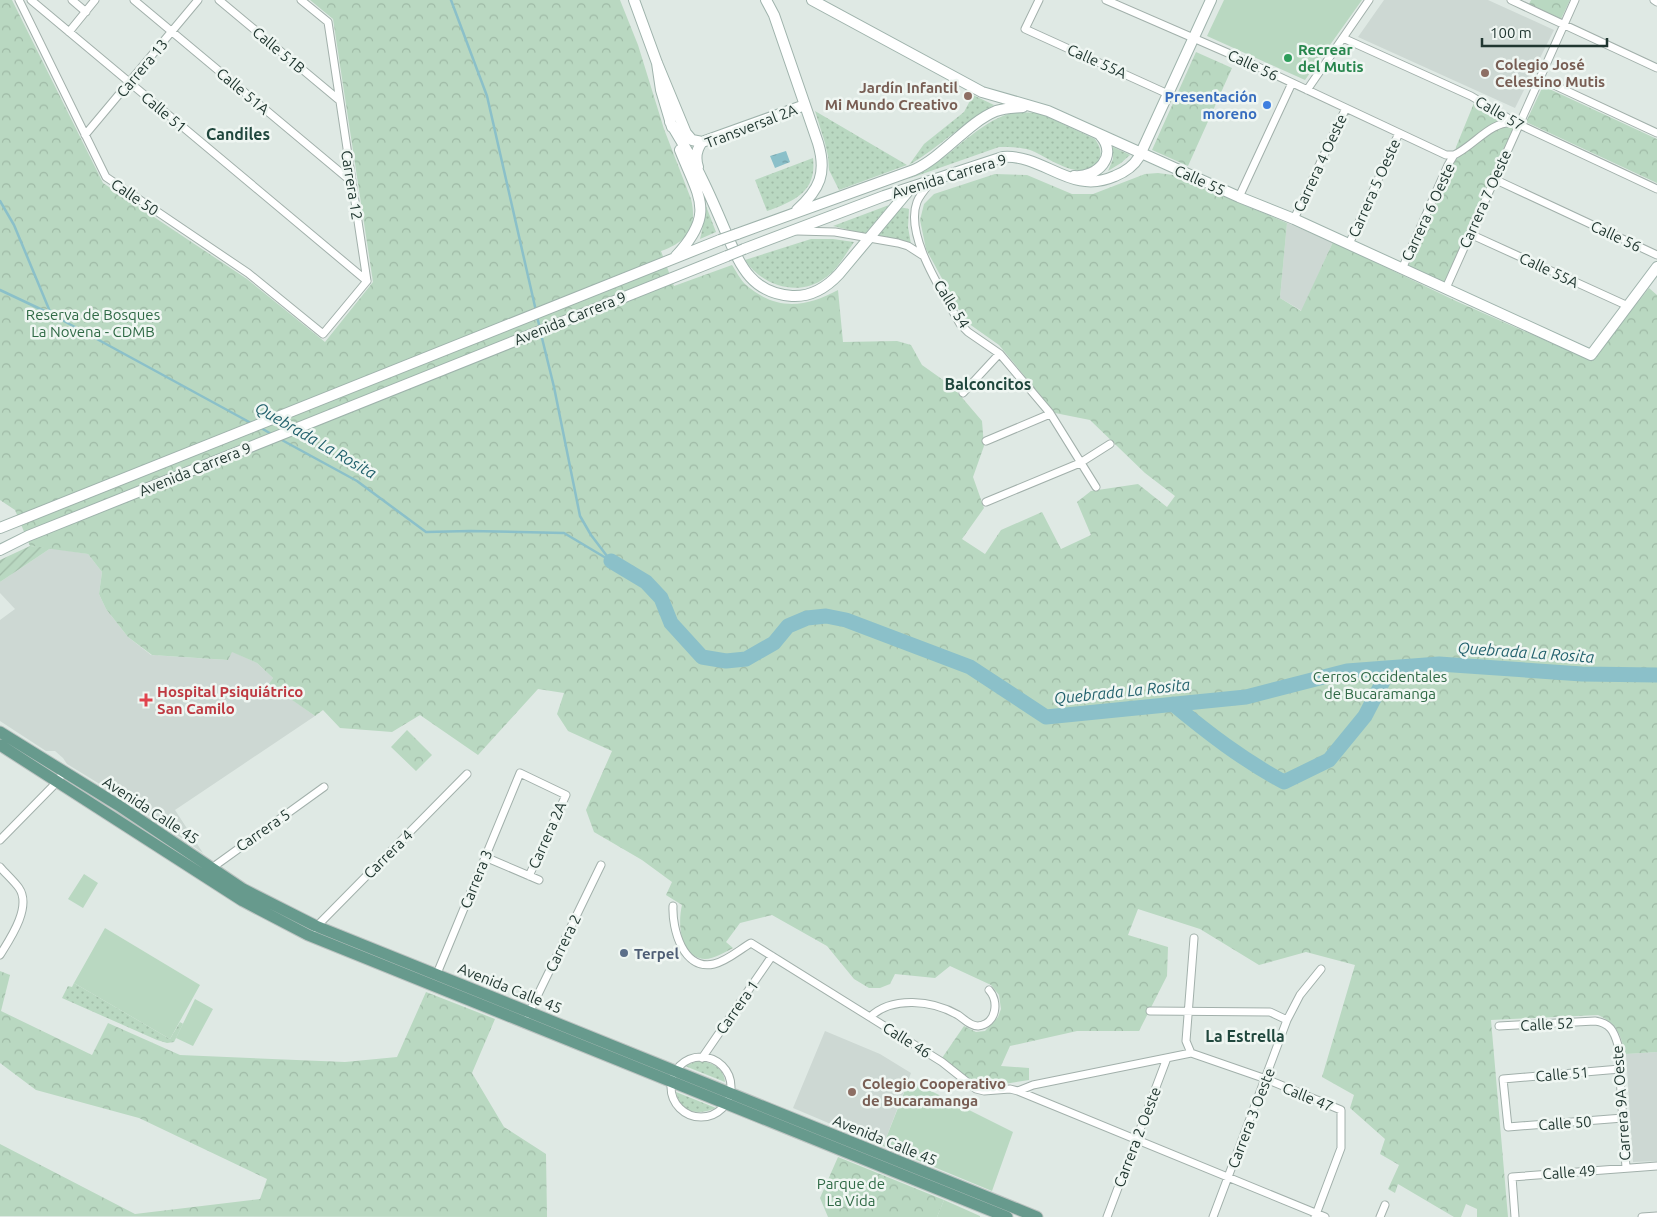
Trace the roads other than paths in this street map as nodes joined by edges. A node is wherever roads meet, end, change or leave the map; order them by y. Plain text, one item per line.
1 (19, 0) edge
2 (31, 0) edge
3 (72, 0) edge
4 (95, 0) edge
5 (134, 0) edge
6 (198, 0) edge
7 (219, 0) edge
8 (302, 0) edge
9 (634, 0) edge
10 (812, 0) edge
11 (1039, 0) edge
12 (1106, 0) edge
13 (1211, 0) edge
14 (1369, 0) edge
15 (1511, 0) edge
16 (1575, 0) edge
17 (1654, 0) edge
18 (769, 2) edge
19 (1657, 2) edge
20 (1526, 3) edge
21 (86, 12) junction
22 (1564, 24) junction
23 (69, 32) junction
24 (172, 32) junction
25 (1343, 38) junction
26 (1194, 39) junction
27 (657, 63) junction
28 (1657, 68) edge
29 (1539, 78) junction
30 (130, 82) junction
31 (1292, 83) junction
32 (1307, 90) junction
33 (1168, 94) junction
34 (339, 100) junction
35 (805, 105) junction
36 (1034, 106) junction
37 (1346, 108) junction
38 (670, 122) junction
39 (1518, 124) junction
40 (1399, 133) junction
41 (1657, 133) edge
42 (1100, 134) junction
43 (85, 135) junction
44 (702, 142) junction
45 (1141, 153) junction
46 (1454, 155) junction
47 (1060, 175) junction
48 (702, 178) junction
49 (935, 178) junction
50 (1494, 179) junction
51 (352, 182) junction
52 (915, 186) junction
53 (1657, 188) edge
54 (1239, 197) junction
55 (795, 213) junction
56 (1294, 219) junction
57 (792, 231) junction
58 (1470, 234) junction
59 (868, 238) junction
60 (1348, 244) junction
61 (1657, 255) edge
62 (924, 257) junction
63 (670, 260) junction
64 (1657, 267) edge
65 (1402, 268) junction
66 (367, 281) junction
67 (1446, 288) junction
68 (1628, 306) junction
69 (999, 354) junction
70 (963, 393) dead end
71 (1050, 414) junction
72 (986, 441) dead end
73 (1110, 444) dead end
74 (1080, 463) junction
75 (1096, 487) dead end
76 (986, 502) dead end
77 (0, 528) edge
78 (0, 550) edge
79 (0, 732) edge
80 (0, 745) edge
81 (520, 773) joint
82 (467, 774) dead end
83 (60, 776) junction
84 (324, 787) dead end
85 (0, 840) edge
86 (485, 858) junction
87 (601, 864) dead end
88 (0, 867) edge
89 (208, 872) junction
90 (529, 876) junction
91 (539, 880) dead end
92 (673, 906) dead end
93 (312, 931) junction
94 (1194, 938) dead end
95 (0, 955) edge
96 (772, 956) junction
97 (1321, 969) dead end
98 (435, 980) junction
99 (989, 990) dead end
100 (1150, 1011) dead end
101 (1189, 1012) junction
102 (527, 1017) junction
103 (870, 1017) junction
104 (1287, 1020) junction
105 (1595, 1021) joint
106 (1499, 1026) dead end
107 (1191, 1053) junction
108 (702, 1058) junction
109 (1167, 1058) junction
110 (1620, 1069) junction
111 (674, 1076) junction
112 (1266, 1079) junction
113 (1018, 1091) junction
114 (728, 1098) junction
115 (1623, 1118) junction
116 (1508, 1127) joint
117 (1136, 1140) junction
118 (1657, 1166) edge
119 (1626, 1168) junction
120 (1228, 1177) junction
121 (1385, 1205) dead end
122 (1008, 1214) edge
123 (1316, 1215) edge
124 (1657, 1216) edge
125 (1037, 1217) edge
126 (1107, 1217) edge
127 (1213, 1217) edge
128 (1325, 1217) edge
129 (1380, 1217) edge
130 (1515, 1217) edge
131 (1642, 1217) edge

1 - 43 street, Calle 50
2 - 23 street, Calle 51
3 - 21 street
4 - 21 street
5 - 24 street, Calle 51A
6 - 24 street, Carrera 13
7 - 34 street, Calle 51B
8 - 34 street, Carrera 12
9 - 27 main road
10 - 36 main road, Calle 55
11 - 33 street, Calle 55A
12 - 26 street, Calle 56
13 - 26 main road
14 - 25 street
15 - 20 street
16 - 22 street, Carrera 7 Oeste
17 - 19 street
18 - 35 main road
20 - 22 street
21 - 23 street
22 - 28 street
22 - 29 street, Carrera 7 Oeste
23 - 30 street, Calle 51
24 - 30 street, Carrera 13
24 - 51 street, Calle 51A
25 - 32 street
25 - 39 street, Calle 57
26 - 31 street, Calle 56
26 - 33 main road
27 - 38 main road
27 - 44 main road
29 - 39 street, Carrera 7 Oeste
29 - 41 street
30 - 43 street, Carrera 13
30 - 66 street, Calle 51
31 - 32 street, Calle 56
31 - 54 street
32 - 37 street, Calle 56
33 - 45 main road
34 - 51 street, Carrera 12
35 - 44 main road, Transversal 2A
35 - 55 main road
36 - 42 main road, Calle 55
36 - 55 main road, Avenida Carrera 9
37 - 40 street, Calle 56
37 - 56 street, Carrera 4 Oeste
38 - 48 main road
38 - 63 main road
39 - 46 street
39 - 50 street, Carrera 7 Oeste
39 - 53 street, Calle 57
40 - 46 street, Calle 56
40 - 60 street, Carrera 5 Oeste
42 - 45 main road, Calle 55
42 - 47 main road
43 - 66 street, Calle 50
44 - 48 main road, Transversal 2A
45 - 47 main road, Avenida Carrera 9
45 - 54 main road, Calle 55
46 - 65 street, Carrera 6 Oeste
47 - 49 main road, Avenida Carrera 9
48 - 59 main road
49 - 52 main road, Avenida Carrera 9
49 - 62 street, Calle 54
50 - 58 street, Carrera 7 Oeste
50 - 61 street, Calle 56
51 - 66 street, Carrera 12
52 - 57 main road, Avenida Carrera 9
52 - 59 main road
54 - 56 main road, Calle 55
55 - 63 main road, Avenida Carrera 9, bridge
56 - 60 main road, Calle 55
57 - 59 street
57 - 78 main road, Avenida Carrera 9, bridge
58 - 67 street, Carrera 7 Oeste
58 - 68 street, Calle 55A
59 - 62 street
60 - 65 main road, Calle 55
62 - 69 street, Calle 54
63 - 77 main road, Avenida Carrera 9
64 - 68 main road
65 - 67 main road, Calle 55
67 - 68 main road, Calle 55
69 - 70 street
69 - 71 street, Calle 54
71 - 72 street
71 - 74 street, Calle 54
73 - 74 street
74 - 75 street, Calle 54
74 - 76 street
79 - 83 main road, Avenida Calle 45
80 - 83 main road, Avenida Calle 45
81 - 86 street, Carrera 3
81 - 90 street, Carrera 2A
82 - 93 street, Carrera 4
83 - 85 street
83 - 89 main road, Avenida Calle 45
84 - 89 street, Carrera 5
86 - 90 street
86 - 98 street, Carrera 3
87 - 102 street, Carrera 2
88 - 95 street
89 - 93 main road, Avenida Calle 45
90 - 91 street
92 - 96 street, Calle 46
93 - 98 main road, Avenida Calle 45
94 - 101 street
96 - 103 street, Calle 46
96 - 108 street, Carrera 1
97 - 104 street, Carrera 3 Oeste
98 - 102 main road, Avenida Calle 45
99 - 103 street
100 - 101 street
101 - 104 street
101 - 107 street
102 - 111 main road, Avenida Calle 45
103 - 113 street, Calle 46
104 - 112 street, Carrera 3 Oeste
105 - 106 street, Calle 52
105 - 110 street, Carrera 9A Oeste
107 - 109 street
107 - 112 street, Calle 47
108 - 111 street
108 - 114 street
109 - 113 street
109 - 117 street, Carrera 2 Oeste
110 - 115 street, Carrera 9A Oeste
110 - 116 street, Calle 51
111 - 114 main road, Avenida Calle 45
111 - 114 street
112 - 120 street, Carrera 3 Oeste
112 - 123 street, Calle 47
113 - 117 street, Calle 46
114 - 122 main road, Avenida Calle 45
115 - 116 street, Calle 50
115 - 119 street, Carrera 9A Oeste
117 - 120 street, Calle 46
117 - 126 street, Carrera 2 Oeste
118 - 119 street, Calle 49
119 - 130 street, Calle 49
120 - 123 street, Calle 46
120 - 127 street, Carrera 3 Oeste
121 - 129 street
122 - 125 main road, Avenida Calle 45
123 - 128 street, Calle 46
124 - 131 street

